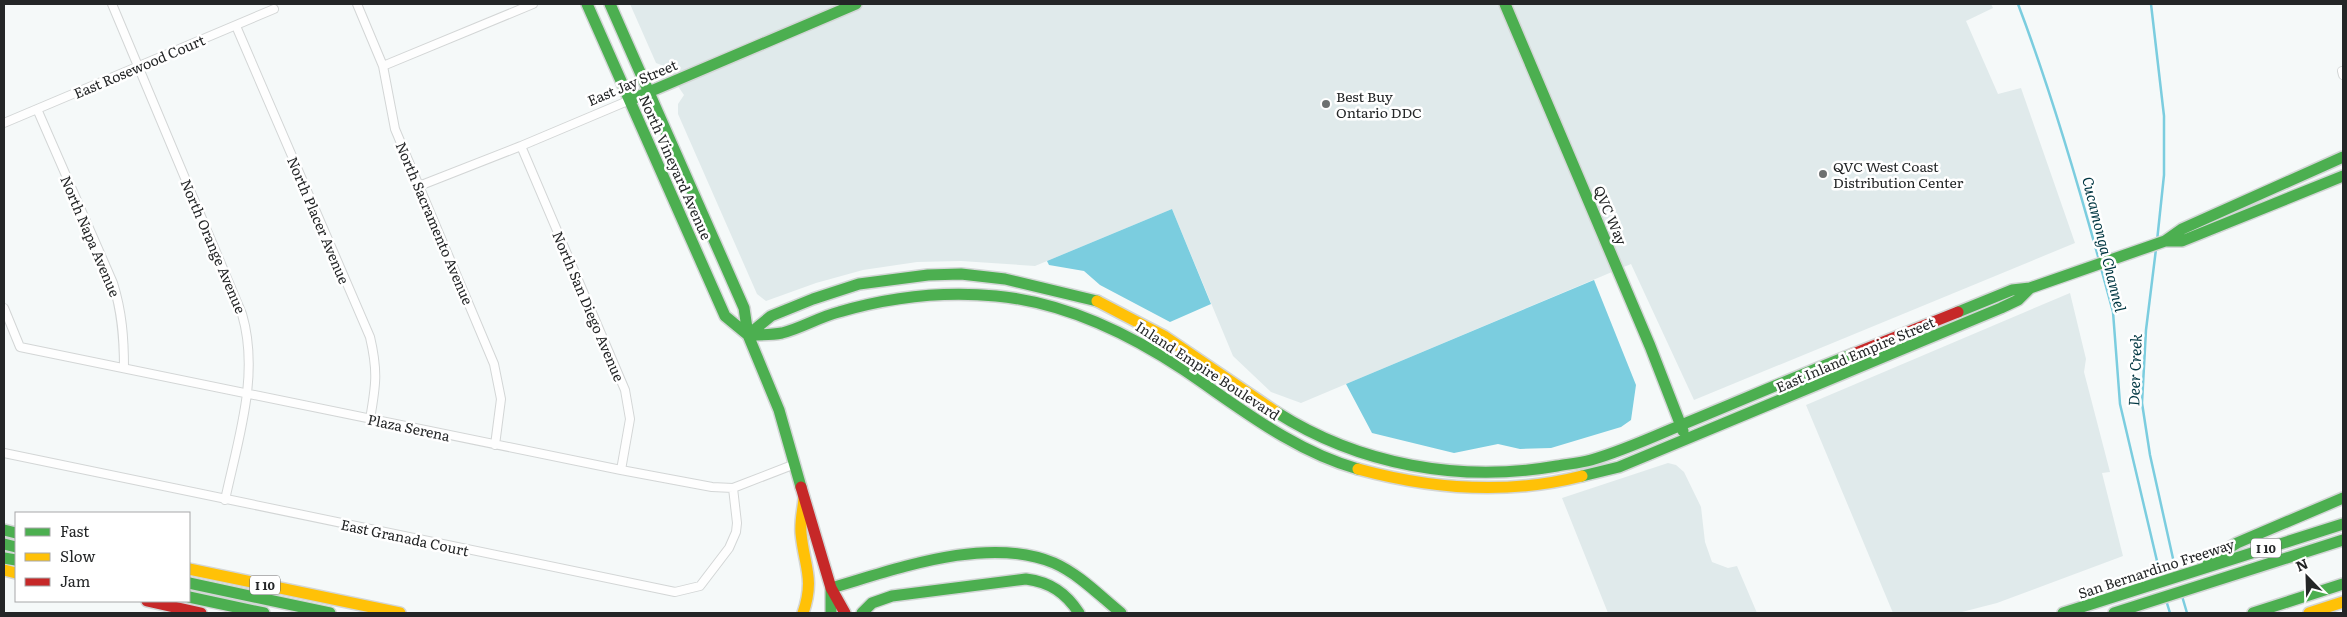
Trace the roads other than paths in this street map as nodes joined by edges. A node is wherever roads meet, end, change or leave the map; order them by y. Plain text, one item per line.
1 (112, 4) edge
2 (357, 4) edge
3 (533, 4) edge
4 (586, 4) edge
5 (610, 4) edge
6 (856, 4) edge
7 (1505, 4) edge
8 (274, 9) dead end
9 (236, 26) junction
10 (138, 66) junction
11 (383, 66) junction
12 (649, 92) junction
13 (630, 100) junction
14 (37, 109) junction
15 (4, 123) edge
16 (521, 146) junction
17 (2343, 157) edge
18 (2343, 176) edge
19 (419, 186) junction
20 (2165, 241) junction
21 (2030, 288) junction
22 (4, 308) edge
23 (748, 335) junction
24 (124, 368) junction
25 (248, 394) junction
26 (370, 419) junction
27 (1681, 425) junction
28 (1687, 440) junction
29 (495, 445) junction
30 (4, 453) edge
31 (795, 464) junction
32 (621, 470) junction
33 (733, 488) junction
34 (804, 498) junction
35 (2343, 498) edge
36 (225, 500) junction
37 (2343, 524) edge
38 (2343, 540) edge
39 (190, 569) edge
40 (2188, 573) junction
41 (190, 583) edge
42 (2343, 584) edge
43 (831, 588) junction
44 (190, 597) edge
45 (152, 602) edge
46 (2343, 602) edge
47 (201, 613) edge
48 (264, 613) edge
49 (330, 613) edge
50 (400, 613) edge
51 (803, 613) edge
52 (831, 613) edge
53 (845, 613) edge
54 (862, 613) edge
55 (1080, 613) edge
56 (1121, 613) edge
57 (2063, 613) edge
58 (2114, 613) edge
59 (2253, 613) edge
60 (2309, 613) edge

1 - 10 street, North Orange Avenue
2 - 11 street, North Sacramento Avenue
3 - 11 street
4 - 13 main road, North Vineyard Avenue
5 - 12 main road, North Vineyard Avenue
6 - 12 main road, East Jay Street
7 - 27 main road, QVC Way
8 - 9 street, East Rosewood Court
9 - 10 street, East Rosewood Court
9 - 26 street, North Placer Avenue
10 - 14 street, East Rosewood Court
10 - 25 street, North Orange Avenue
11 - 19 street, North Sacramento Avenue
12 - 13 main road, East Jay Street
12 - 23 main road, North Vineyard Avenue
13 - 16 street, East Jay Street
13 - 23 main road, North Vineyard Avenue
14 - 15 street, East Rosewood Court
14 - 24 street, North Napa Avenue
16 - 19 street, East Jay Street
16 - 32 street, North San Diego Avenue
17 - 20 main road
18 - 20 main road
19 - 29 street, North Sacramento Avenue
20 - 21 main road, East Inland Empire Street
21 - 27 main road, East Inland Empire Street
21 - 28 main road, East Inland Empire Street
22 - 24 street, Plaza Serena
23 - 27 main road, Inland Empire Boulevard
23 - 28 main road, Inland Empire Boulevard
23 - 31 main road, North Vineyard Avenue
24 - 25 street, Plaza Serena
25 - 26 street, Plaza Serena
25 - 36 street, North Orange Avenue
26 - 29 street, Plaza Serena
27 - 28 main road, QVC Way
29 - 32 street, Plaza Serena
30 - 36 street, East Granada Court
31 - 33 street, Plaza Serena
31 - 34 main road, North Vineyard Avenue
32 - 33 street, Plaza Serena
33 - 36 street, East Granada Court
34 - 43 main road, North Vineyard Avenue
34 - 51 main road
35 - 40 main road
37 - 40 main road, San Bernardino Freeway / I 10
38 - 58 main road
39 - 50 main road, I 10
40 - 57 main road, San Bernardino Freeway / I 10
41 - 49 main road
42 - 59 main road
43 - 52 main road, North Vineyard Avenue
43 - 53 main road, North Vineyard Avenue
43 - 56 main road
44 - 48 main road
45 - 47 main road
46 - 60 main road
54 - 55 main road

